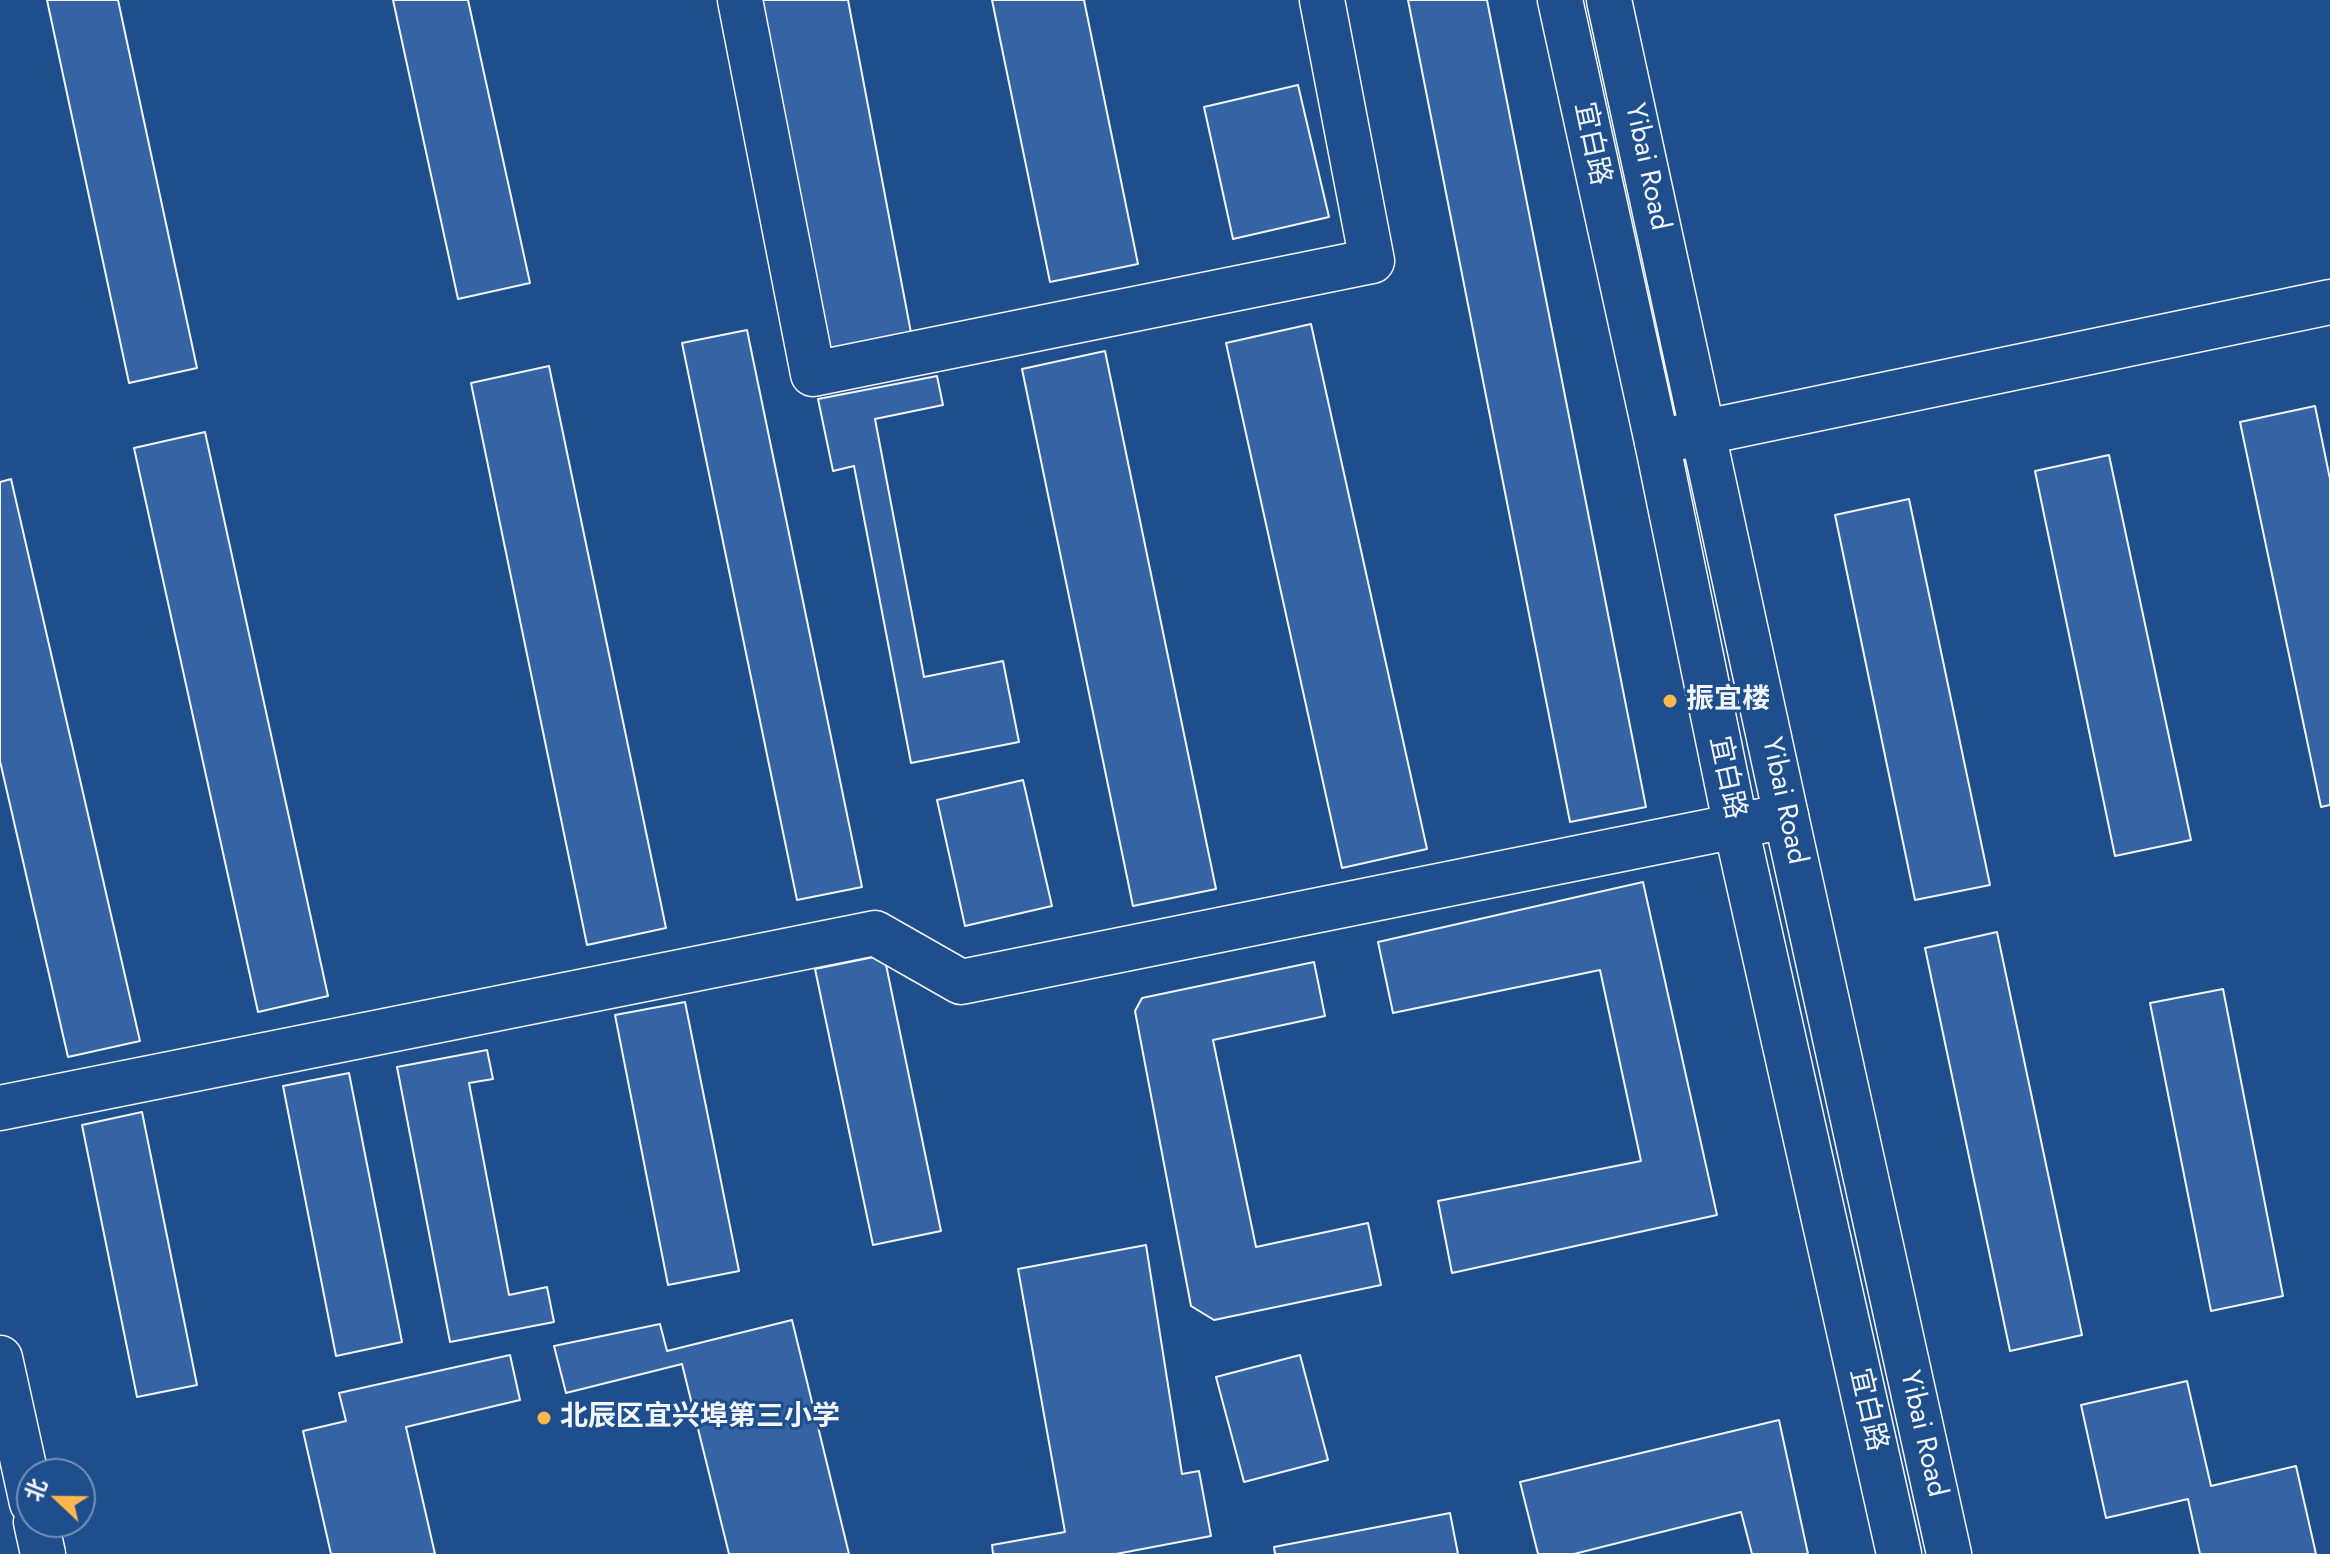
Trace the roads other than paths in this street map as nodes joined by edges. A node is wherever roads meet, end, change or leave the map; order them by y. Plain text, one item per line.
1 (740, 0) edge
2 (1322, 0) edge
3 (1560, 0) edge
4 (1609, 0) edge
5 (2330, 302) edge
6 (1703, 433) junction
7 (1657, 442) junction
8 (1786, 816) junction
9 (1736, 827) junction
10 (0, 1108) edge
11 (0, 1358) edge
12 (22, 1458) edge
13 (1899, 1554) edge
14 (1949, 1554) edge

1 - 2 main road
3 - 7 main road, 宜白路
4 - 6 main road, Yibai Road
5 - 6 main road
6 - 7 main road
6 - 8 main road, Yibai Road
7 - 9 main road, 宜白路
8 - 9 main road
8 - 14 main road, Yibai Road
9 - 10 main road
9 - 13 main road, 宜白路
11 - 12 main road

